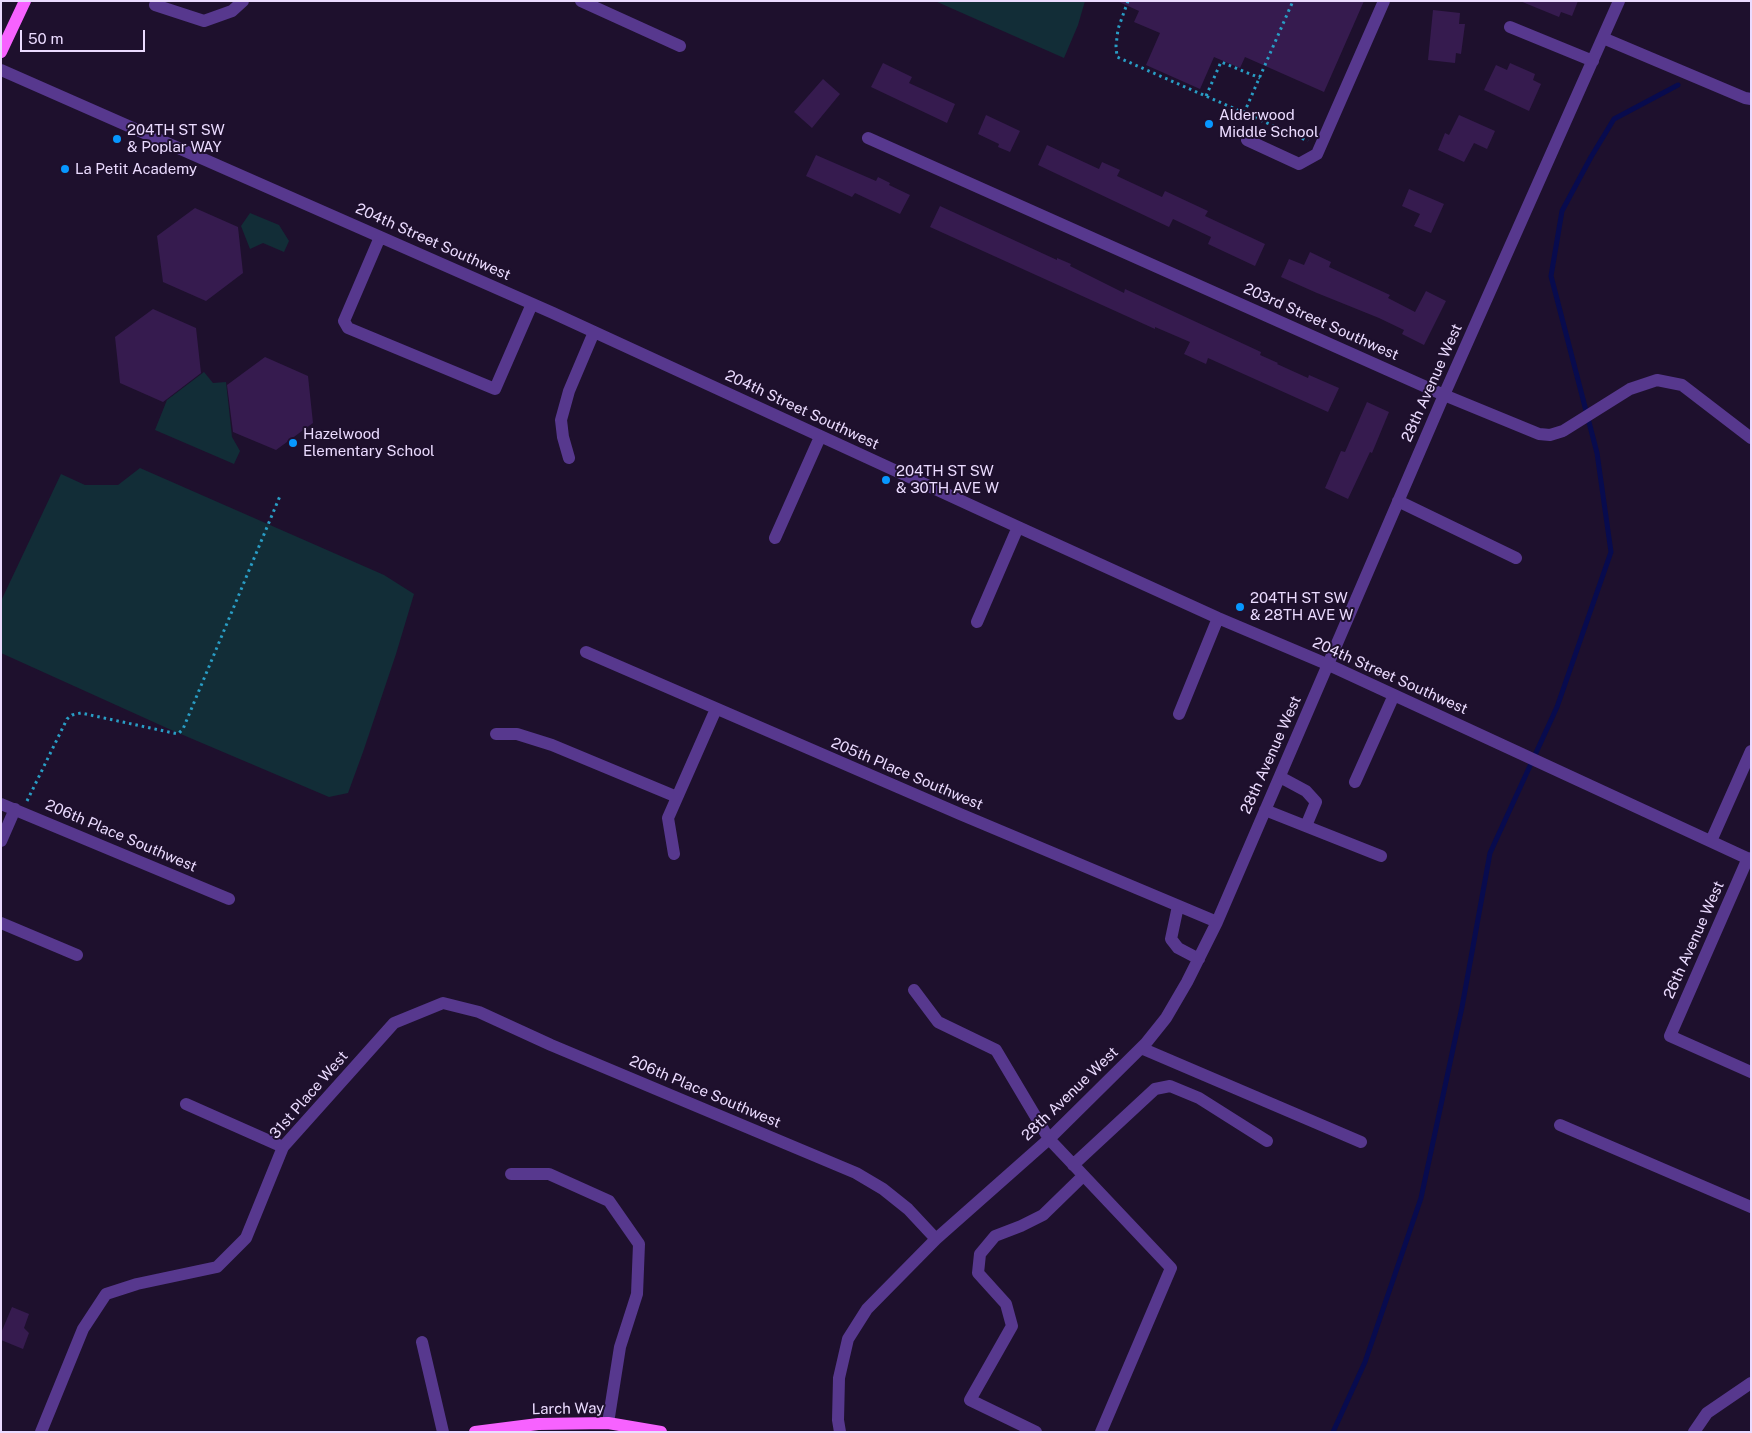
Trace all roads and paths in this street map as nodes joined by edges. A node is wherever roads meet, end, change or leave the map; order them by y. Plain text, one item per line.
1 (25, 1) edge
2 (243, 1) edge
3 (581, 1) edge
4 (1128, 1) edge
5 (1293, 1) edge
6 (1384, 1) edge
7 (1619, 1) edge
8 (155, 4) dead end
9 (1510, 27) dead end
10 (1603, 38) junction
11 (680, 46) dead end
12 (1, 52) edge
13 (1593, 61) junction
14 (1, 70) edge
15 (1260, 78) junction
16 (1206, 96) junction
17 (1751, 99) edge
18 (1244, 113) junction
19 (868, 138) dead end
20 (1247, 140) dead end
21 (1320, 146) junction
22 (380, 237) junction
23 (532, 304) junction
24 (594, 332) junction
25 (1444, 395) junction
26 (820, 437) junction
27 (1751, 438) edge
28 (569, 458) dead end
29 (280, 496) dead end
30 (1398, 502) junction
31 (1018, 527) junction
32 (775, 538) dead end
33 (1516, 558) dead end
34 (1218, 618) junction
35 (977, 622) dead end
36 (586, 652) dead end
37 (1329, 665) junction
38 (1394, 695) junction
39 (716, 709) junction
40 (1179, 714) dead end
41 (496, 734) dead end
42 (1751, 751) edge
43 (1280, 777) junction
44 (1355, 782) dead end
45 (677, 797) junction
46 (1, 804) edge
47 (14, 809) junction
48 (1265, 810) junction
49 (1306, 826) junction
50 (1, 841) edge
51 (1711, 841) junction
52 (674, 854) dead end
53 (1381, 856) dead end
54 (1749, 859) edge
55 (229, 899) dead end
56 (1178, 906) junction
57 (1217, 922) junction
58 (1, 923) edge
59 (76, 955) dead end
60 (1199, 959) junction
61 (914, 990) dead end
62 (443, 1003) joint
63 (1140, 1048) junction
64 (1751, 1072) edge
65 (186, 1104) dead end
66 (1560, 1125) dead end
67 (1049, 1139) junction
68 (1267, 1141) dead end
69 (1361, 1142) dead end
70 (283, 1148) junction
71 (1074, 1165) junction
72 (511, 1174) dead end
73 (1083, 1176) junction
74 (1751, 1207) edge
75 (936, 1240) junction
76 (422, 1342) dead end
77 (1751, 1383) edge
78 (608, 1423) junction
79 (41, 1432) edge
80 (443, 1432) edge
81 (476, 1432) edge
82 (661, 1432) edge
83 (840, 1432) edge
84 (1036, 1432) edge
85 (1101, 1432) edge
86 (1694, 1432) edge

1 - 12 main road
2 - 8 street
3 - 11 street
4 - 16 path
5 - 15 path
6 - 21 street
7 - 10 street, 28th Avenue West
9 - 13 street
10 - 13 street, 28th Avenue West
10 - 17 street
13 - 25 street, 28th Avenue West
14 - 22 street, 204th Street Southwest
15 - 16 path
15 - 18 path
16 - 18 path
18 - 21 path
19 - 25 street, 203rd Street Southwest
20 - 21 street
22 - 23 street, 204th Street Southwest
22 - 23 street
23 - 24 street, 204th Street Southwest
24 - 26 street, 204th Street Southwest
24 - 28 street
25 - 27 street, 203rd Street Southwest
25 - 30 street, 28th Avenue West
26 - 31 street, 204th Street Southwest
26 - 32 street
29 - 47 path
30 - 33 street
30 - 37 street, 28th Avenue West
31 - 34 street, 204th Street Southwest
31 - 35 street
34 - 37 street, 204th Street Southwest
34 - 40 street
36 - 39 street, 205th Place Southwest
37 - 38 street, 204th Street Southwest
37 - 43 street, 28th Avenue West
38 - 44 street
38 - 51 street, 204th Street Southwest
39 - 45 street
39 - 56 street, 205th Place Southwest
41 - 45 street
42 - 51 street
43 - 48 street, 28th Avenue West
43 - 49 street
45 - 52 street
46 - 47 street, 206th Place Southwest
47 - 50 street
47 - 55 street, 206th Place Southwest
48 - 49 street
48 - 57 street, 28th Avenue West
49 - 53 street
51 - 54 street, 204th Street Southwest
54 - 64 street, 26th Avenue West
56 - 57 street, 205th Place Southwest
56 - 60 street
57 - 60 street, 28th Avenue West
58 - 59 street
60 - 63 street, 28th Avenue West
61 - 67 street
62 - 70 street, 31st Place West
62 - 75 street, 206th Place Southwest
63 - 67 street, 28th Avenue West
63 - 69 street
65 - 70 street
66 - 74 street
67 - 71 street
67 - 75 street, 28th Avenue West
68 - 71 street
70 - 79 street, 31st Place West
71 - 73 street
72 - 78 street
73 - 84 street
73 - 85 street
75 - 83 street, 28th Avenue West
76 - 80 street
77 - 86 street
78 - 81 main road, Larch Way
78 - 82 main road, Larch Way

